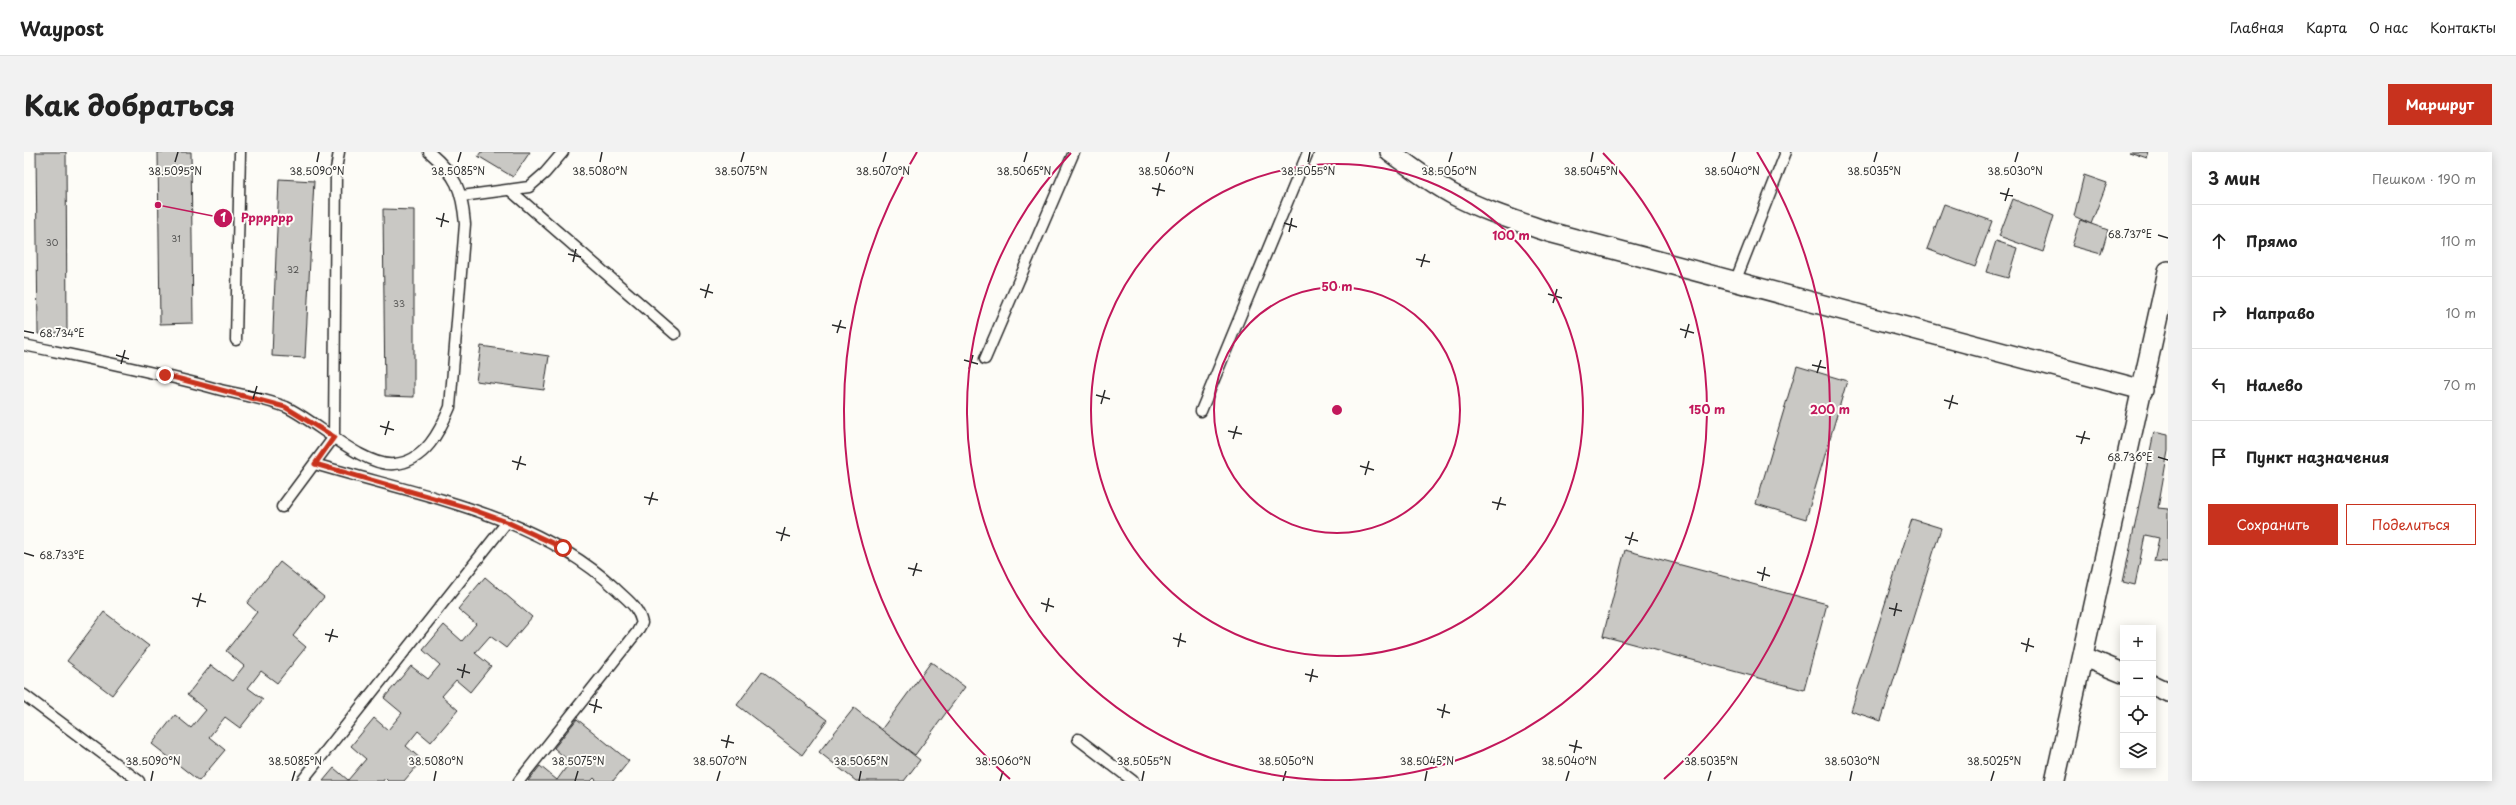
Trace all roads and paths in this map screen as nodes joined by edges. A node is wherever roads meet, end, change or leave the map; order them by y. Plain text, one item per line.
1 (240, 152) edge
2 (339, 152) edge
3 (429, 152) edge
4 (563, 152) edge
5 (1074, 152) edge
6 (1308, 152) edge
7 (1390, 152) edge
8 (1786, 152) edge
9 (511, 191) junction
10 (462, 196) junction
11 (2168, 271) edge
12 (1735, 282) junction
13 (675, 334) dead end
14 (236, 340) dead end
15 (24, 345) edge
16 (985, 359) dead end
17 (2143, 390) junction
18 (1201, 411) dead end
19 (334, 437) junction
20 (315, 464) junction
21 (282, 507) dead end
22 (507, 522) junction
23 (2084, 656) junction
24 (2120, 672) edge
25 (2156, 686) edge
26 (2168, 692) edge
27 (24, 695) edge
28 (1078, 739) dead end
29 (139, 781) edge
30 (302, 781) edge
31 (519, 781) edge
32 (1133, 781) edge
33 (2055, 781) edge

1 - 14 lane
2 - 19 lane
3 - 10 lane
4 - 9 lane
5 - 16 lane
6 - 18 lane
7 - 12 street
8 - 12 lane
9 - 10 lane
9 - 13 lane
10 - 19 lane
11 - 17 street
12 - 17 street
15 - 19 lane
17 - 23 street
19 - 20 lane
20 - 21 lane
20 - 22 lane
22 - 30 lane
22 - 31 lane
23 - 24 street
23 - 33 street
25 - 26 street
27 - 29 lane
28 - 32 lane

